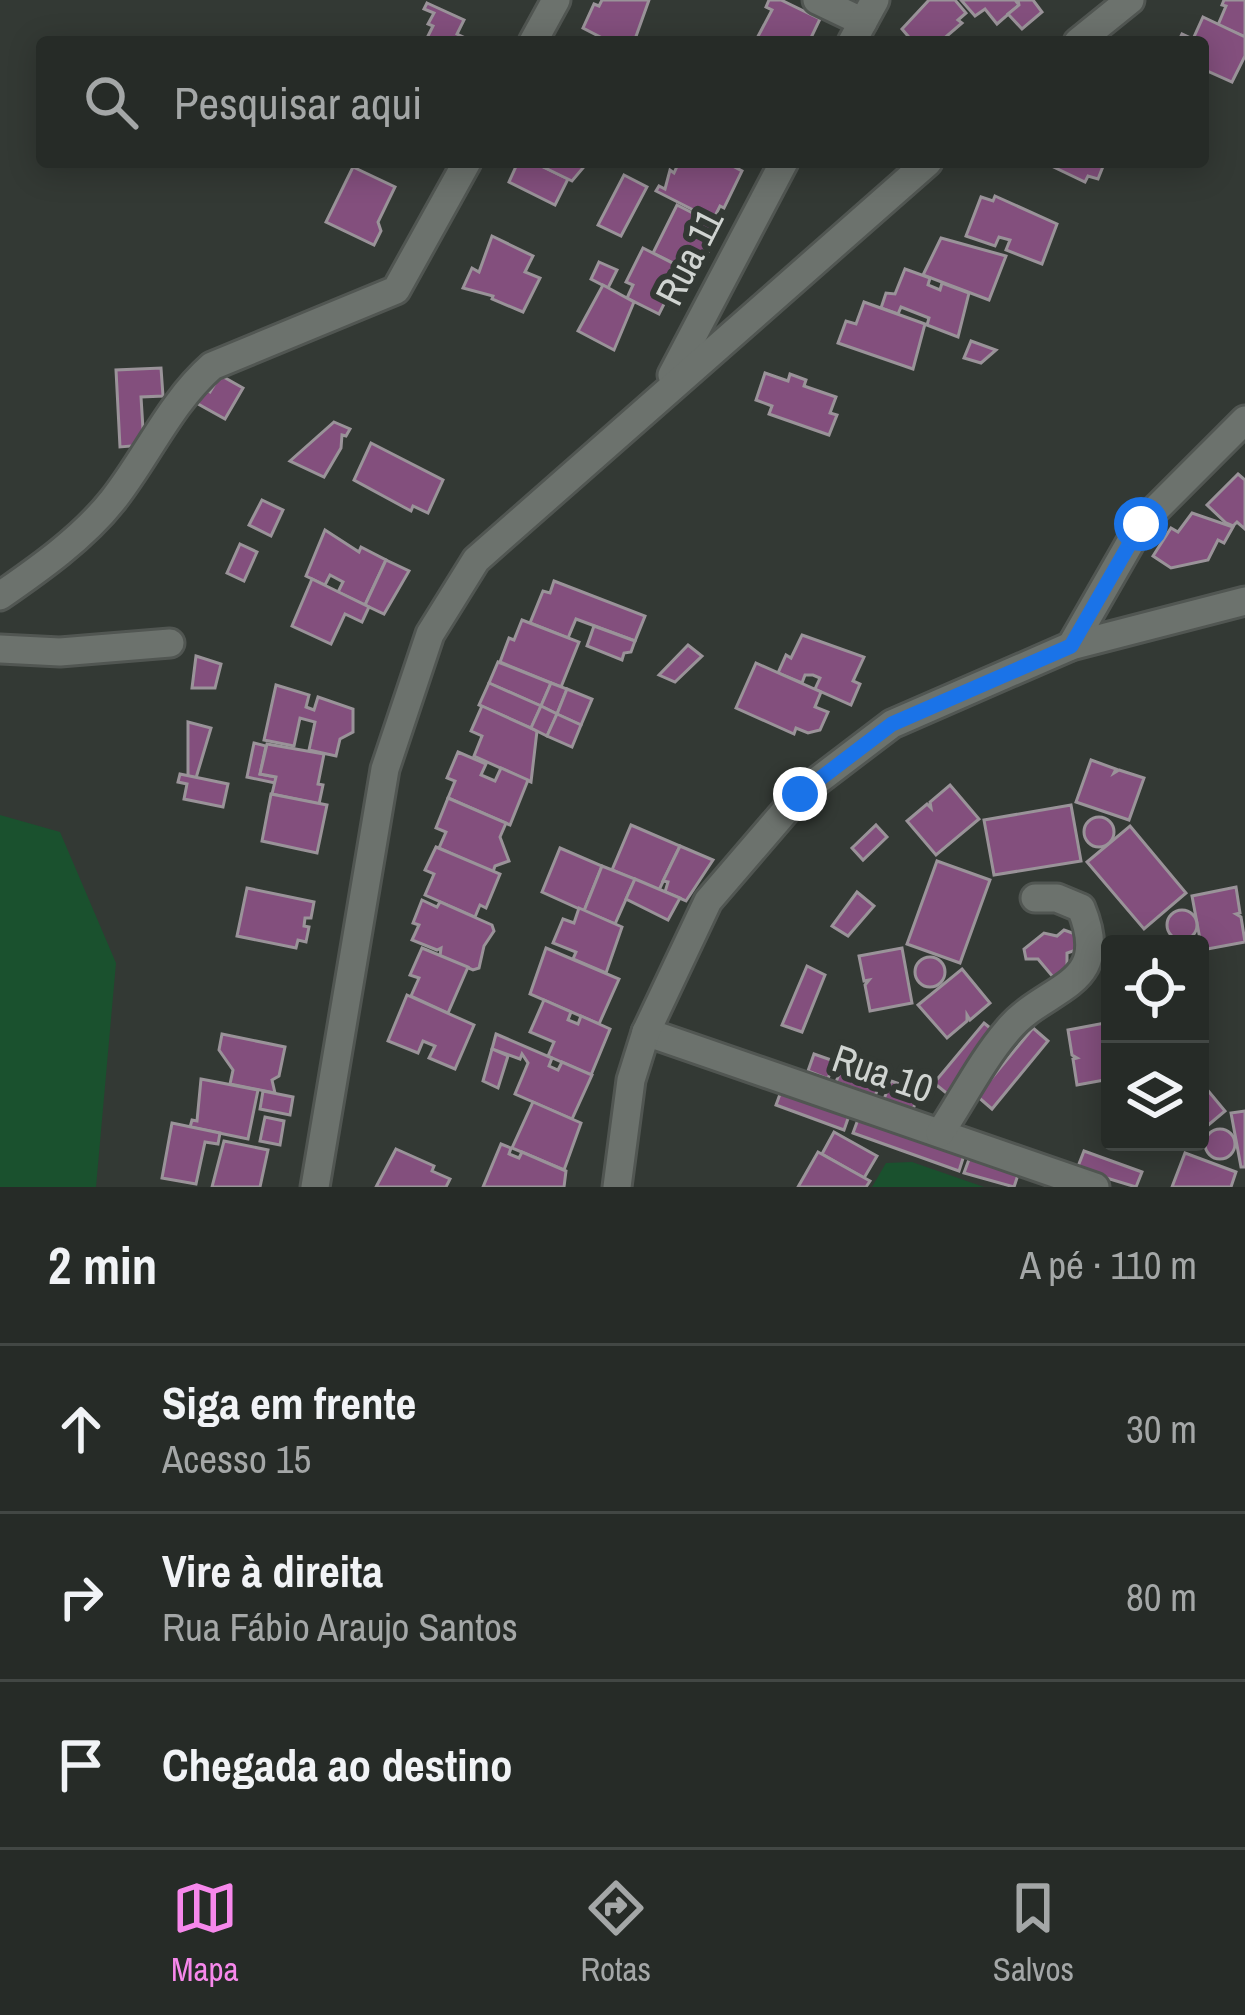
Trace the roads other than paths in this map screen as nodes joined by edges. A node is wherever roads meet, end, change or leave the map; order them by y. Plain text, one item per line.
1 (556, 0) edge
2 (817, 0) edge
3 (1130, 0) edge
4 (863, 21) edge
5 (536, 36) edge
6 (1085, 36) edge
7 (464, 168) edge
8 (781, 168) edge
9 (921, 168) edge
10 (664, 390) junction
11 (1245, 420) edge
12 (0, 596) edge
13 (1245, 601) edge
14 (170, 644) dead end
15 (1071, 646) junction
16 (0, 649) edge
17 (1035, 898) dead end
18 (646, 1032) junction
19 (940, 1133) junction
20 (315, 1187) edge
21 (617, 1187) edge
22 (1095, 1187) edge

1 - 5 street
2 - 4 street
3 - 6 street
7 - 12 street
8 - 10 street, Rua 11
9 - 10 street
10 - 20 street
11 - 15 street
13 - 15 street
14 - 16 street
15 - 18 street
17 - 19 street
18 - 19 street, Rua 10
18 - 21 street
19 - 22 street, Rua 10

